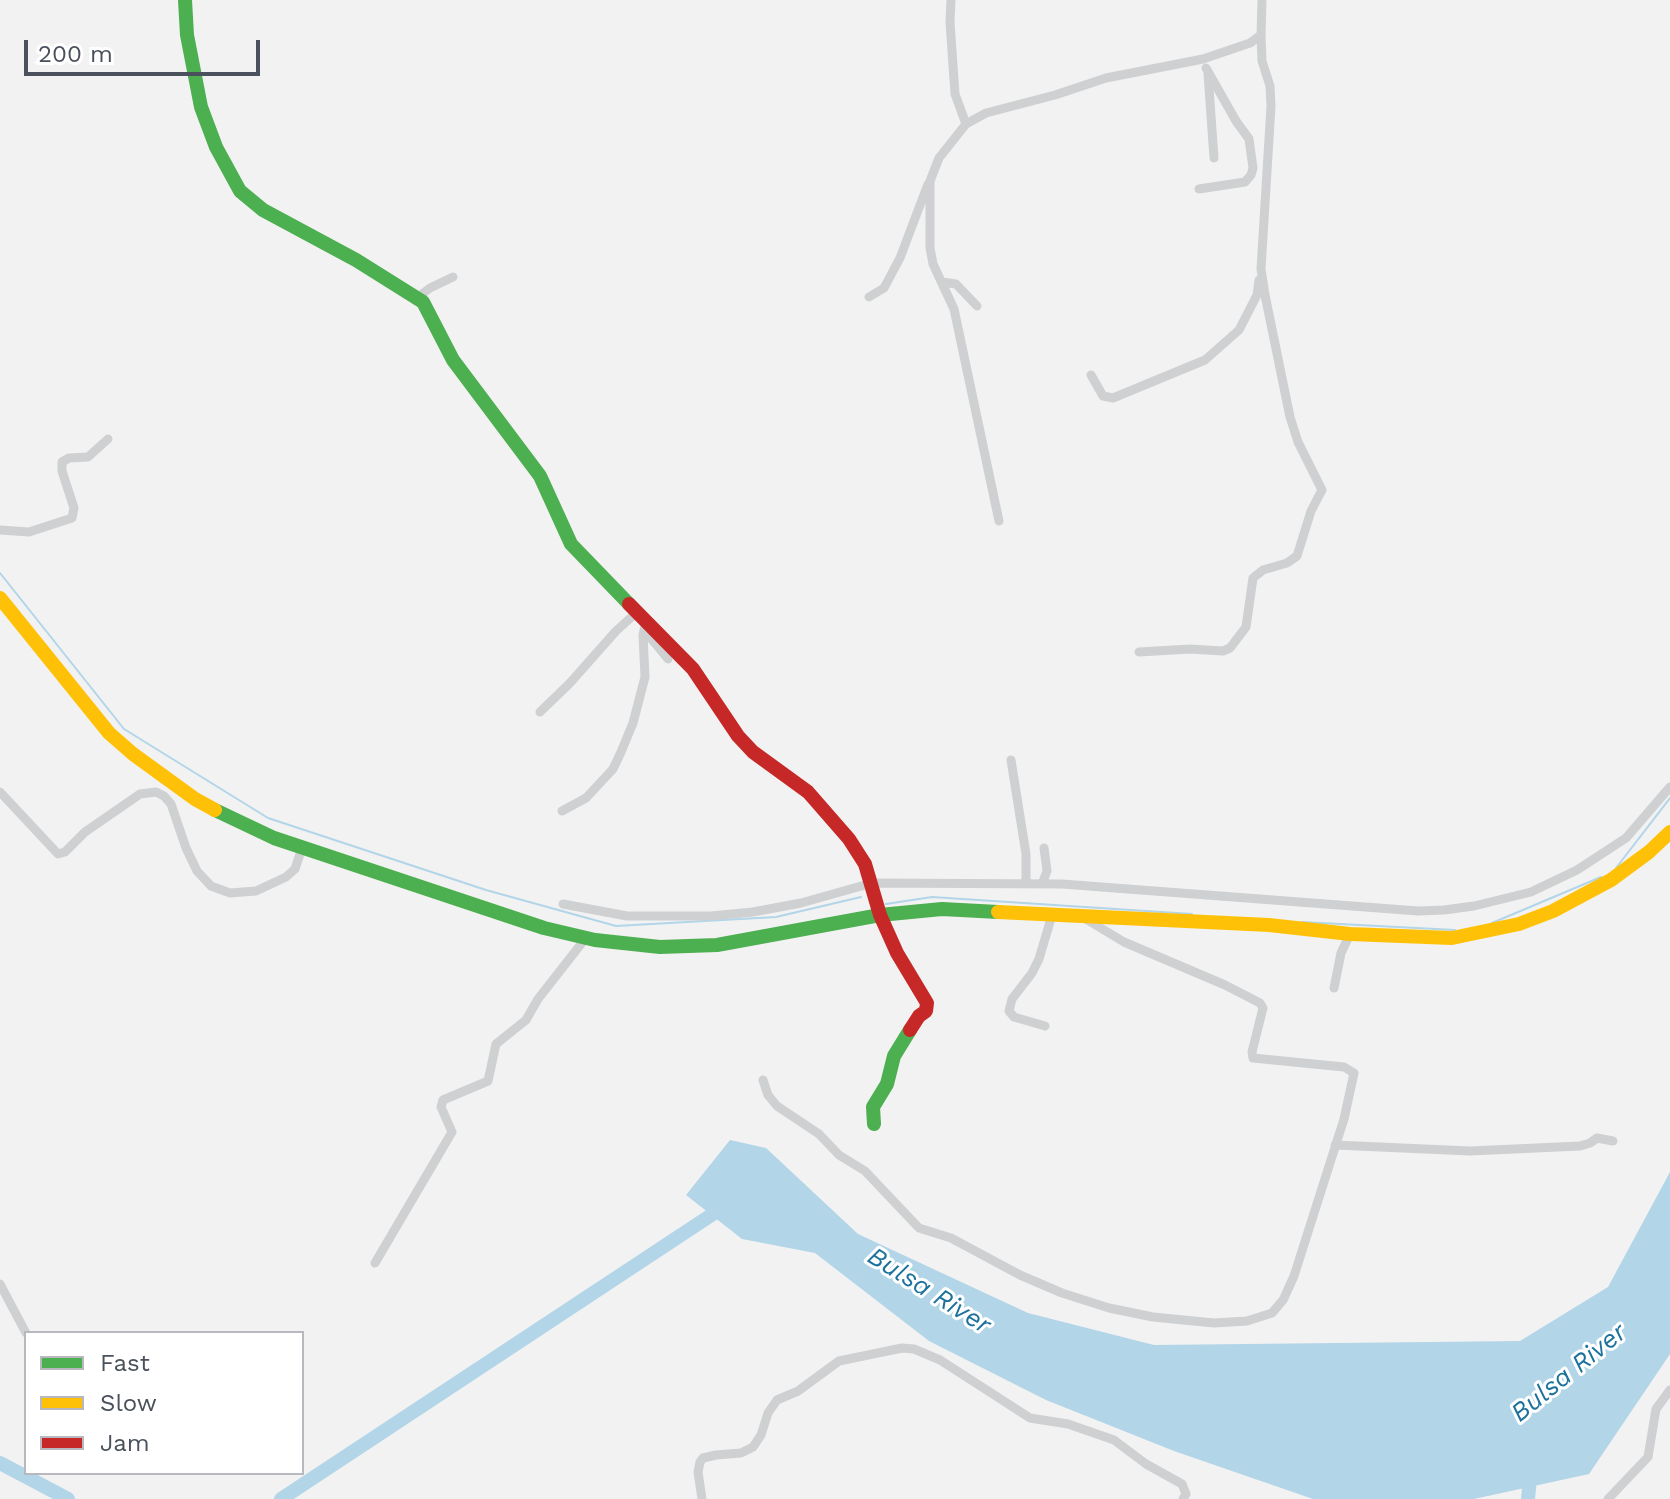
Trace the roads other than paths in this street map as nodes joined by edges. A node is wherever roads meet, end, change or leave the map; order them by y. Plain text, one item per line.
1 (185, 0) edge
2 (951, 0) edge
3 (1262, 0) edge
4 (1261, 35) junction
5 (1205, 63) junction
6 (966, 124) junction
7 (1214, 158) dead end
8 (930, 181) junction
9 (1199, 189) dead end
10 (1261, 269) junction
11 (453, 277) dead end
12 (942, 282) junction
13 (418, 297) junction
14 (869, 297) dead end
15 (977, 306) dead end
16 (1091, 375) dead end
17 (108, 439) dead end
18 (999, 521) dead end
19 (0, 530) edge
20 (0, 598) edge
21 (642, 622) junction
22 (1139, 652) dead end
23 (668, 659) dead end
24 (540, 712) dead end
25 (1011, 760) dead end
26 (1670, 787) edge
27 (0, 792) edge
28 (562, 811) dead end
29 (1670, 832) edge
30 (302, 848) junction
31 (1044, 848) dead end
32 (872, 883) junction
33 (1026, 884) junction
34 (1042, 884) junction
35 (563, 904) dead end
36 (880, 915) junction
37 (1052, 915) junction
38 (1083, 917) junction
39 (1350, 934) junction
40 (585, 939) junction
41 (1334, 988) dead end
42 (1045, 1026) dead end
43 (763, 1080) dead end
44 (874, 1124) dead end
45 (1613, 1141) dead end
46 (1335, 1145) junction
47 (375, 1263) dead end
48 (0, 1284) edge
49 (25, 1331) edge
50 (1670, 1390) edge
51 (702, 1499) edge
52 (1183, 1499) edge
53 (1608, 1499) edge

1 - 13 street
2 - 6 street
3 - 4 street
4 - 5 street
4 - 10 street
5 - 6 street
5 - 7 street
5 - 9 street
6 - 8 street
8 - 12 street
8 - 14 street
10 - 16 street
10 - 22 street
11 - 13 street
12 - 15 street
12 - 18 street
13 - 21 street
17 - 19 street
20 - 30 street
21 - 23 street
21 - 24 street
21 - 28 street
21 - 32 street
25 - 33 street
26 - 34 street
27 - 30 street
29 - 39 street
30 - 40 street
31 - 34 street
32 - 33 street
32 - 35 street
32 - 36 street
33 - 34 street
36 - 37 street
36 - 40 street
36 - 44 street
37 - 38 street
37 - 42 street
38 - 39 street
38 - 46 street
39 - 41 street
40 - 47 street
43 - 46 street
45 - 46 street
48 - 49 street
50 - 53 street
51 - 52 street

